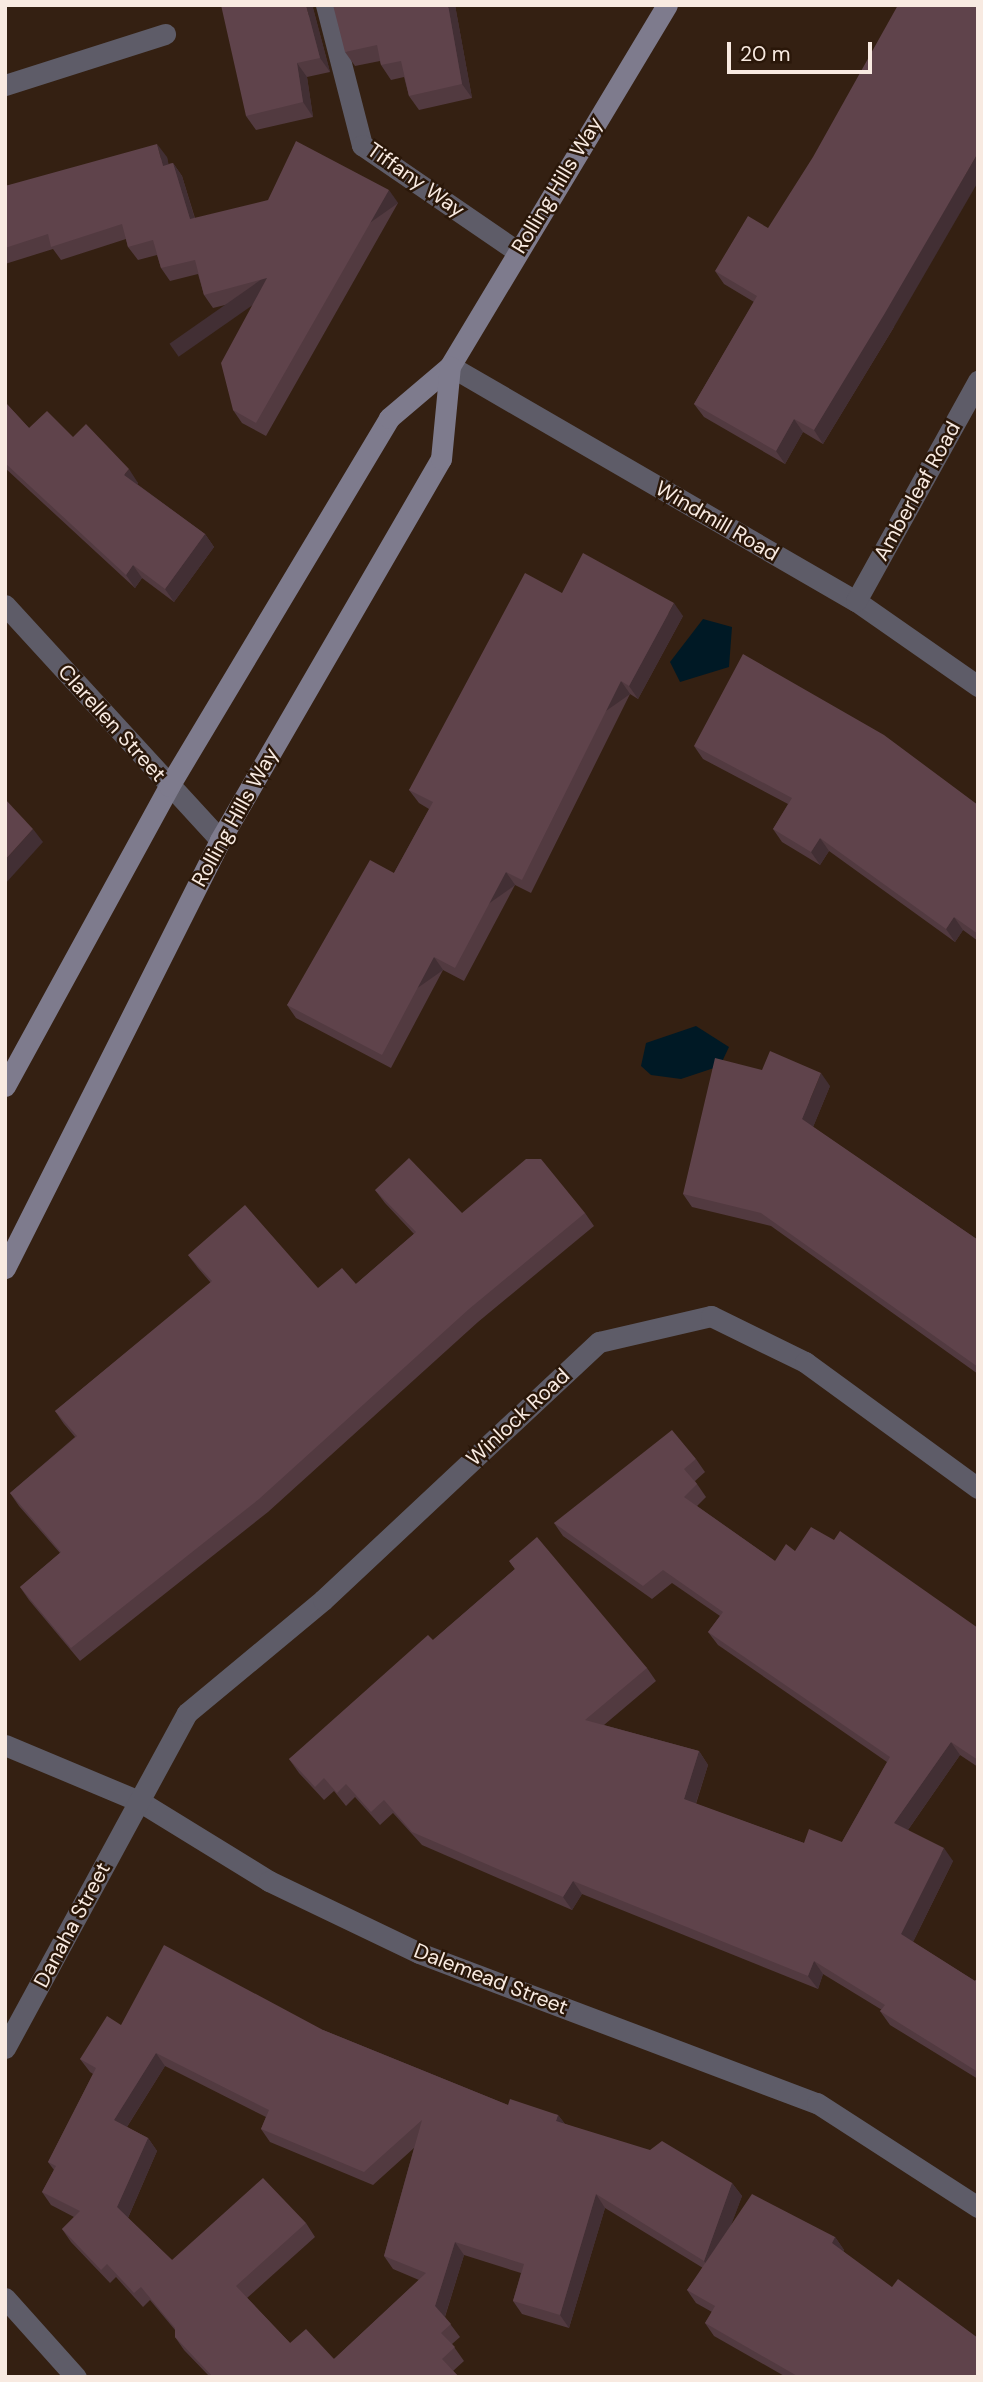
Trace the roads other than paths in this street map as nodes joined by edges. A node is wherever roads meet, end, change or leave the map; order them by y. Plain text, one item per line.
1 (326, 5) edge
2 (667, 5) edge
3 (165, 34) dead end
4 (5, 85) edge
5 (517, 251) junction
6 (450, 366) junction
7 (978, 381) edge
8 (856, 601) junction
9 (5, 605) edge
10 (978, 686) edge
11 (169, 786) junction
12 (220, 840) junction
13 (5, 1086) edge
14 (5, 1268) edge
15 (978, 1488) edge
16 (5, 1745) edge
17 (139, 1801) junction
18 (5, 2048) edge
19 (978, 2207) edge
20 (5, 2298) edge
21 (76, 2377) edge

1 - 5 street, Tiffany Way
2 - 5 street, Rolling Hills Way
3 - 4 street
5 - 6 street, Rolling Hills Way
6 - 8 street, Windmill Road
6 - 11 street, Rolling Hills Way
6 - 12 street, Rolling Hills Way
7 - 8 street, Amberleaf Road
8 - 10 street, Windmill Road
9 - 11 street, Clarellen Street
11 - 12 street, Clarellen Street
11 - 13 street, Rolling Hills Way
12 - 14 street, Rolling Hills Way
15 - 17 street, Winlock Road
16 - 17 street, Dalemead Street
17 - 18 street, Danaha Street
17 - 19 street, Dalemead Street
20 - 21 street

